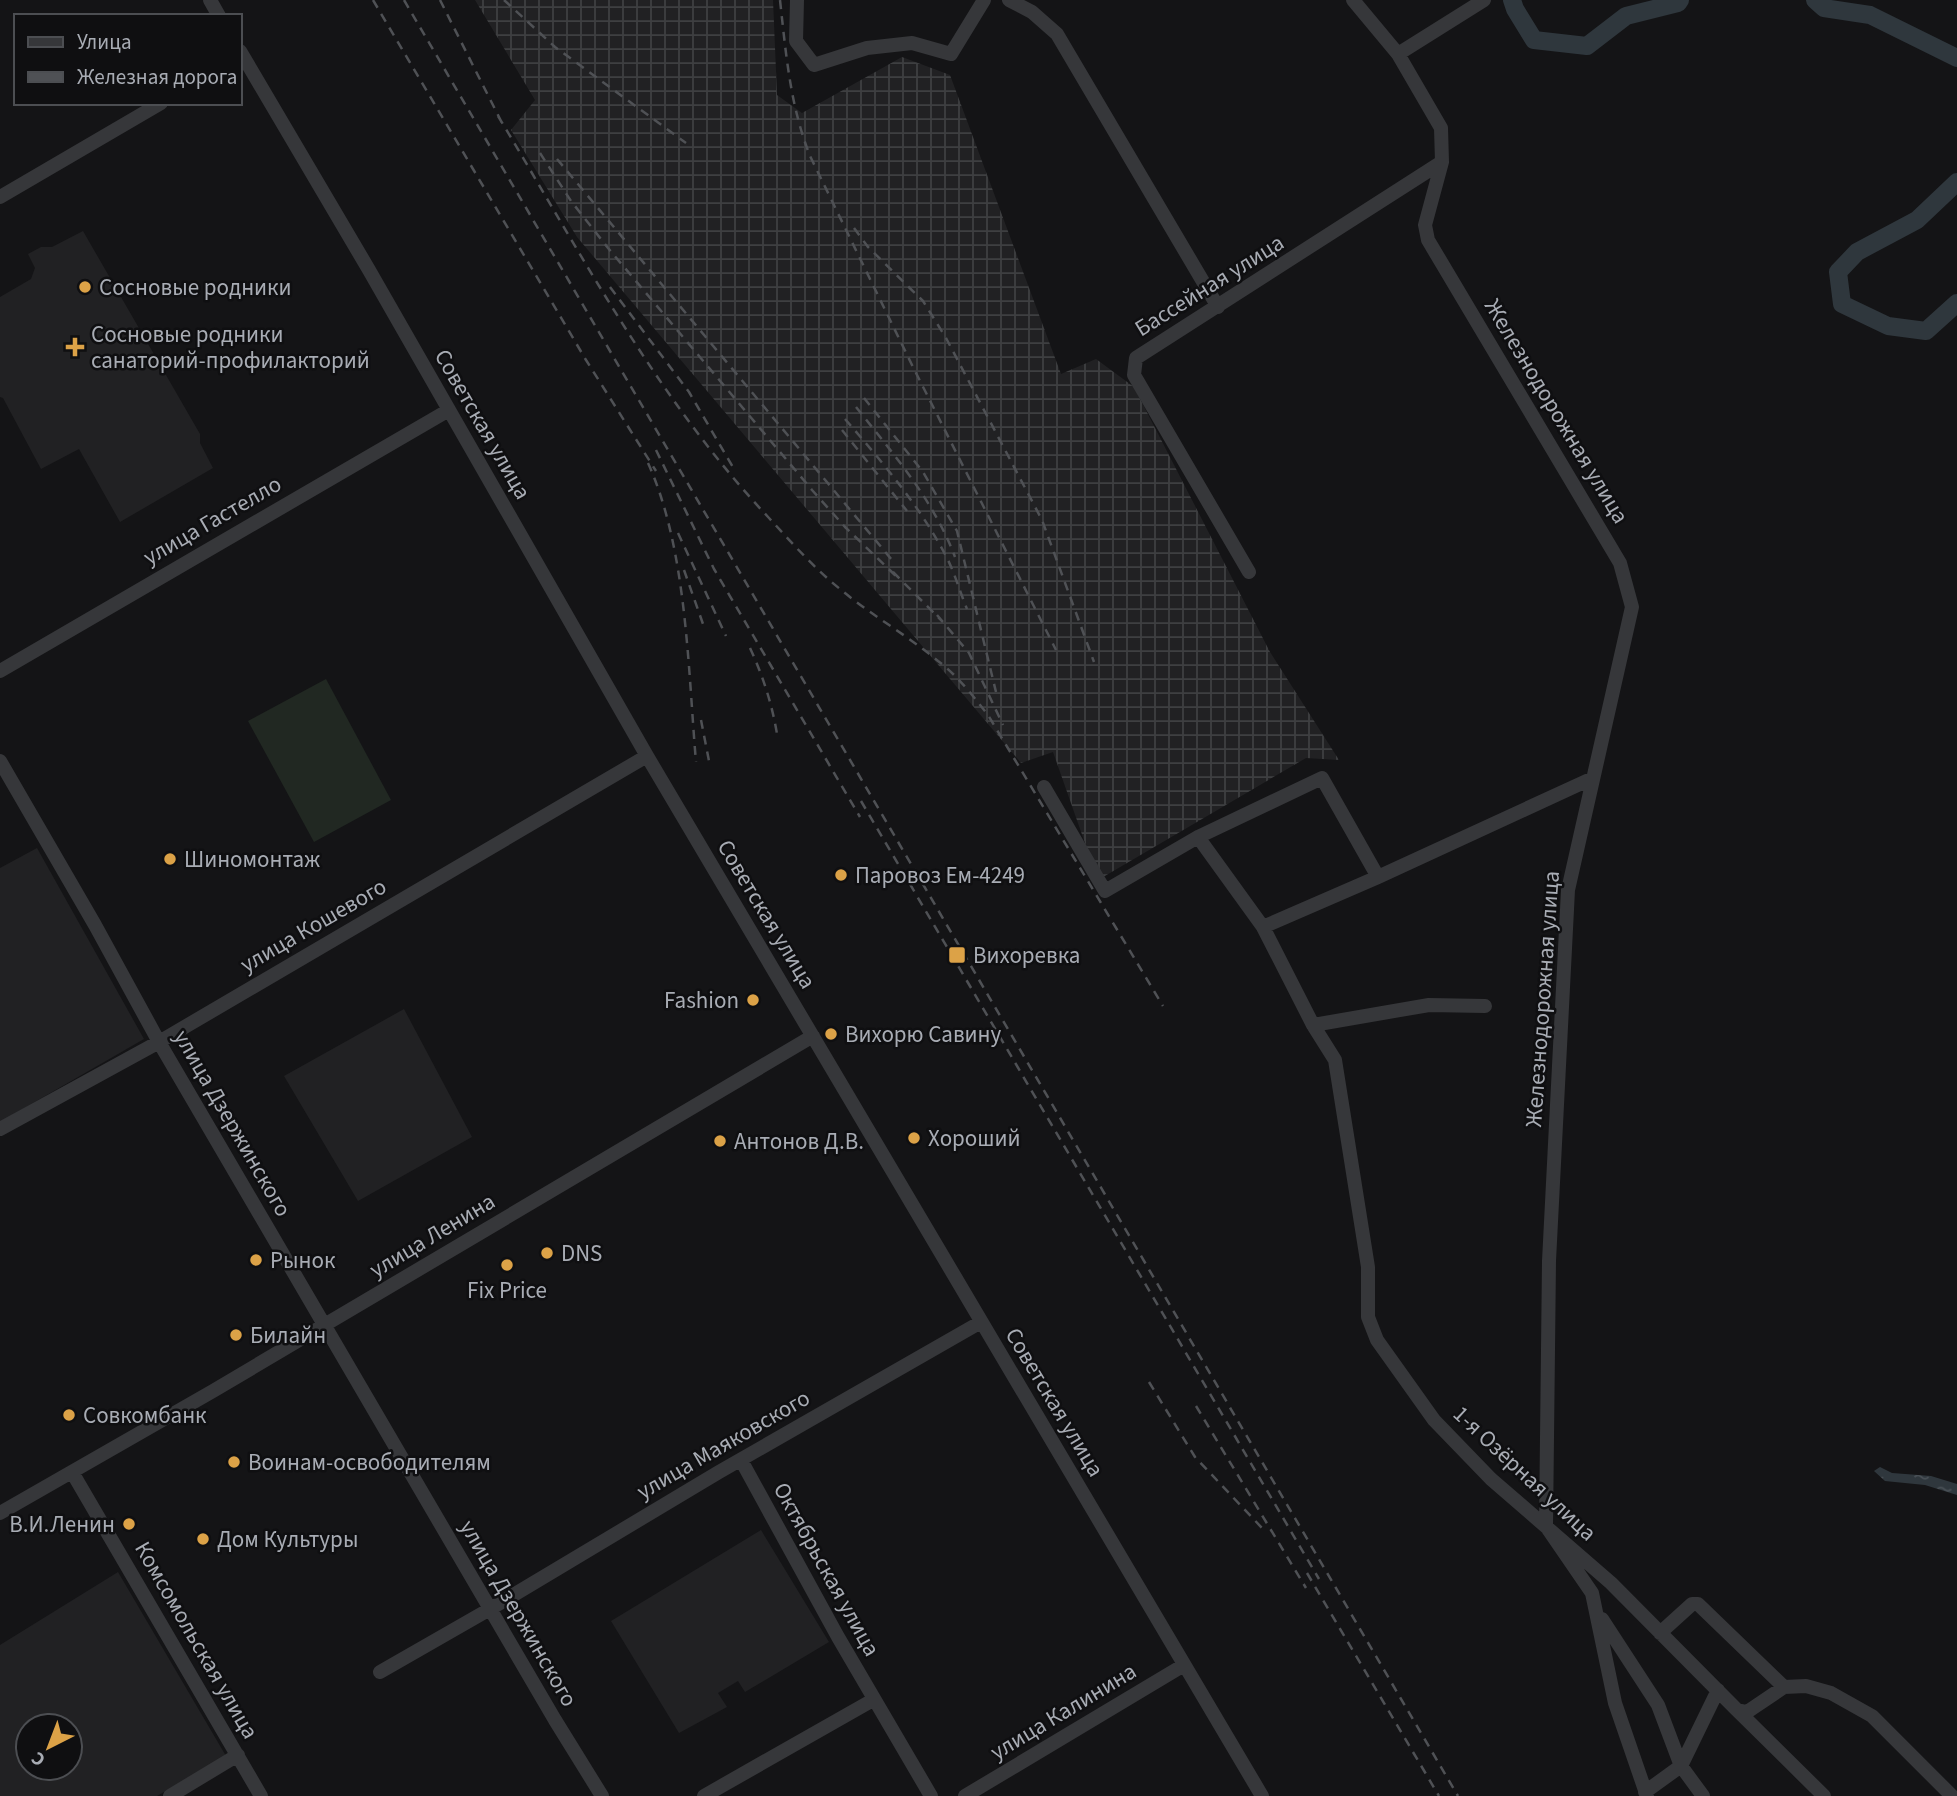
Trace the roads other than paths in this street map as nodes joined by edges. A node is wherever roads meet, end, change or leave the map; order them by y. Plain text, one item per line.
1 (797, 0) edge
2 (984, 0) edge
3 (1009, 0) edge
4 (1353, 0) edge
5 (1482, 1) edge
6 (1398, 54) junction
7 (242, 57) edge
8 (158, 105) edge
9 (1442, 162) junction
10 (0, 197) edge
11 (1218, 307) junction
12 (449, 410) junction
13 (1249, 572) dead end
14 (0, 671) edge
15 (647, 756) junction
16 (0, 761) edge
17 (1593, 778) junction
18 (1044, 787) dead end
19 (1198, 837) junction
20 (1378, 877) junction
21 (1263, 927) junction
22 (1485, 1006) dead end
23 (1313, 1025) junction
24 (813, 1035) junction
25 (159, 1042) junction
26 (0, 1129) edge
27 (981, 1322) junction
28 (324, 1325) junction
29 (741, 1460) junction
30 (72, 1472) junction
31 (0, 1513) edge
32 (1546, 1526) junction
33 (490, 1609) junction
34 (1597, 1612) junction
35 (1660, 1633) junction
36 (1184, 1665) junction
37 (380, 1672) dead end
38 (1784, 1687) junction
39 (1718, 1690) junction
40 (873, 1700) junction
41 (1737, 1710) junction
42 (238, 1755) junction
43 (1681, 1766) junction
44 (1646, 1794) edge
45 (170, 1796) edge
46 (261, 1796) edge
47 (602, 1796) edge
48 (704, 1796) edge
49 (931, 1796) edge
50 (965, 1796) edge
51 (1262, 1796) edge
52 (1703, 1796) edge
53 (1824, 1796) edge
54 (1952, 1796) edge

1 - 2 street
3 - 11 street
4 - 6 street, Железнодорожная улица
5 - 6 street
6 - 9 street, Железнодорожная улица
7 - 12 street, Советская улица
8 - 10 street
9 - 11 street, Бассейная улица
9 - 17 street, Железнодорожная улица
11 - 13 street, Бассейная улица
12 - 14 street, улица Гастелло
12 - 15 street, Советская улица
15 - 24 street, Советская улица
15 - 25 street, улица Кошевого
16 - 25 street, улица Дзержинского
17 - 20 street
17 - 32 street, Железнодорожная улица
18 - 19 street
19 - 20 street
19 - 21 street, 1-я Озёрная улица
20 - 21 street
21 - 23 street, 1-я Озёрная улица
22 - 23 street
23 - 32 street, 1-я Озёрная улица
24 - 27 street, Советская улица
24 - 28 street, улица Ленина
25 - 26 street, улица Кошевого
25 - 28 street, улица Дзержинского
27 - 29 street, улица Маяковского
27 - 36 street, Советская улица
28 - 30 street, улица Ленина
28 - 33 street, улица Дзержинского
29 - 33 street, улица Маяковского
29 - 40 street, Октябрьская улица
30 - 31 street, улица Ленина
30 - 42 street, Комсомольская улица
32 - 34 street
32 - 35 street, 1-я Озёрная улица
33 - 37 street
33 - 47 street, улица Дзержинского
34 - 43 street
34 - 44 street
35 - 38 street
35 - 39 street, 1-я Озёрная улица
36 - 50 street, улица Калинина
36 - 51 street, Советская улица
38 - 41 street
38 - 54 street
39 - 41 street, 1-я Озёрная улица
39 - 43 street
40 - 48 street
40 - 49 street, Октябрьская улица
41 - 53 street, 1-я Озёрная улица
42 - 45 street
42 - 46 street, Комсомольская улица
43 - 44 street
43 - 52 street

